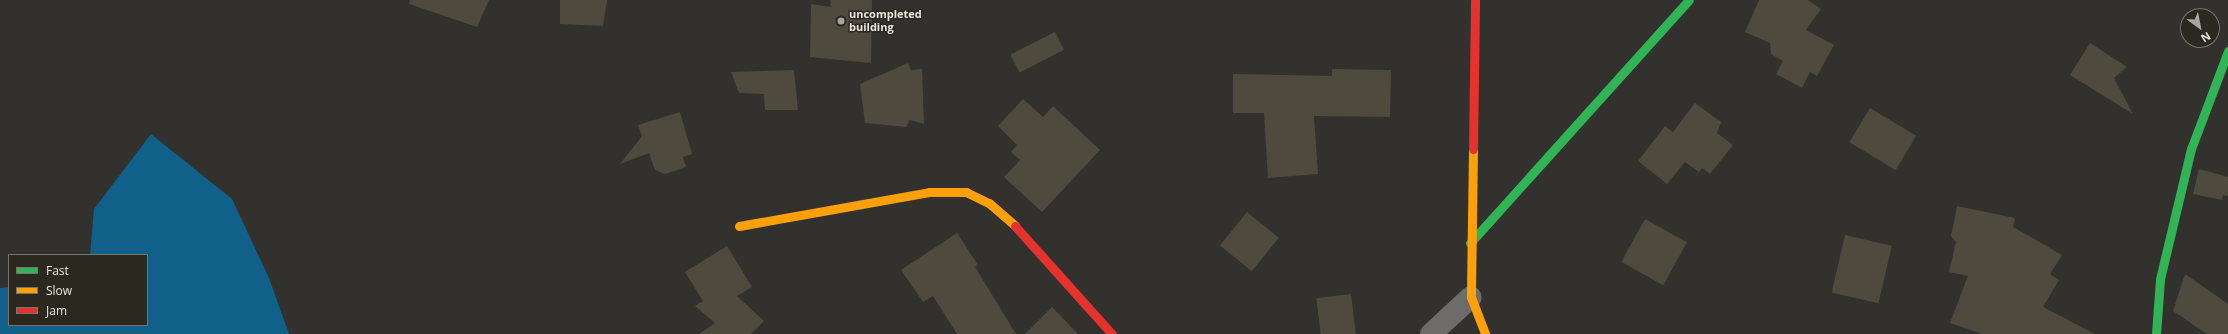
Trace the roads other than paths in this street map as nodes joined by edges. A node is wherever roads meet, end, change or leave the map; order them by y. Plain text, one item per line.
1 (1475, 0) edge
2 (1689, 0) edge
3 (2228, 51) edge
4 (739, 226) dead end
5 (1470, 243) junction
6 (1471, 296) junction
7 (1112, 334) edge
8 (1431, 334) edge
9 (1485, 334) edge
10 (2156, 334) edge

1 - 5 street
2 - 5 street
3 - 10 street
4 - 7 street
5 - 6 street
6 - 8 street
6 - 9 street

